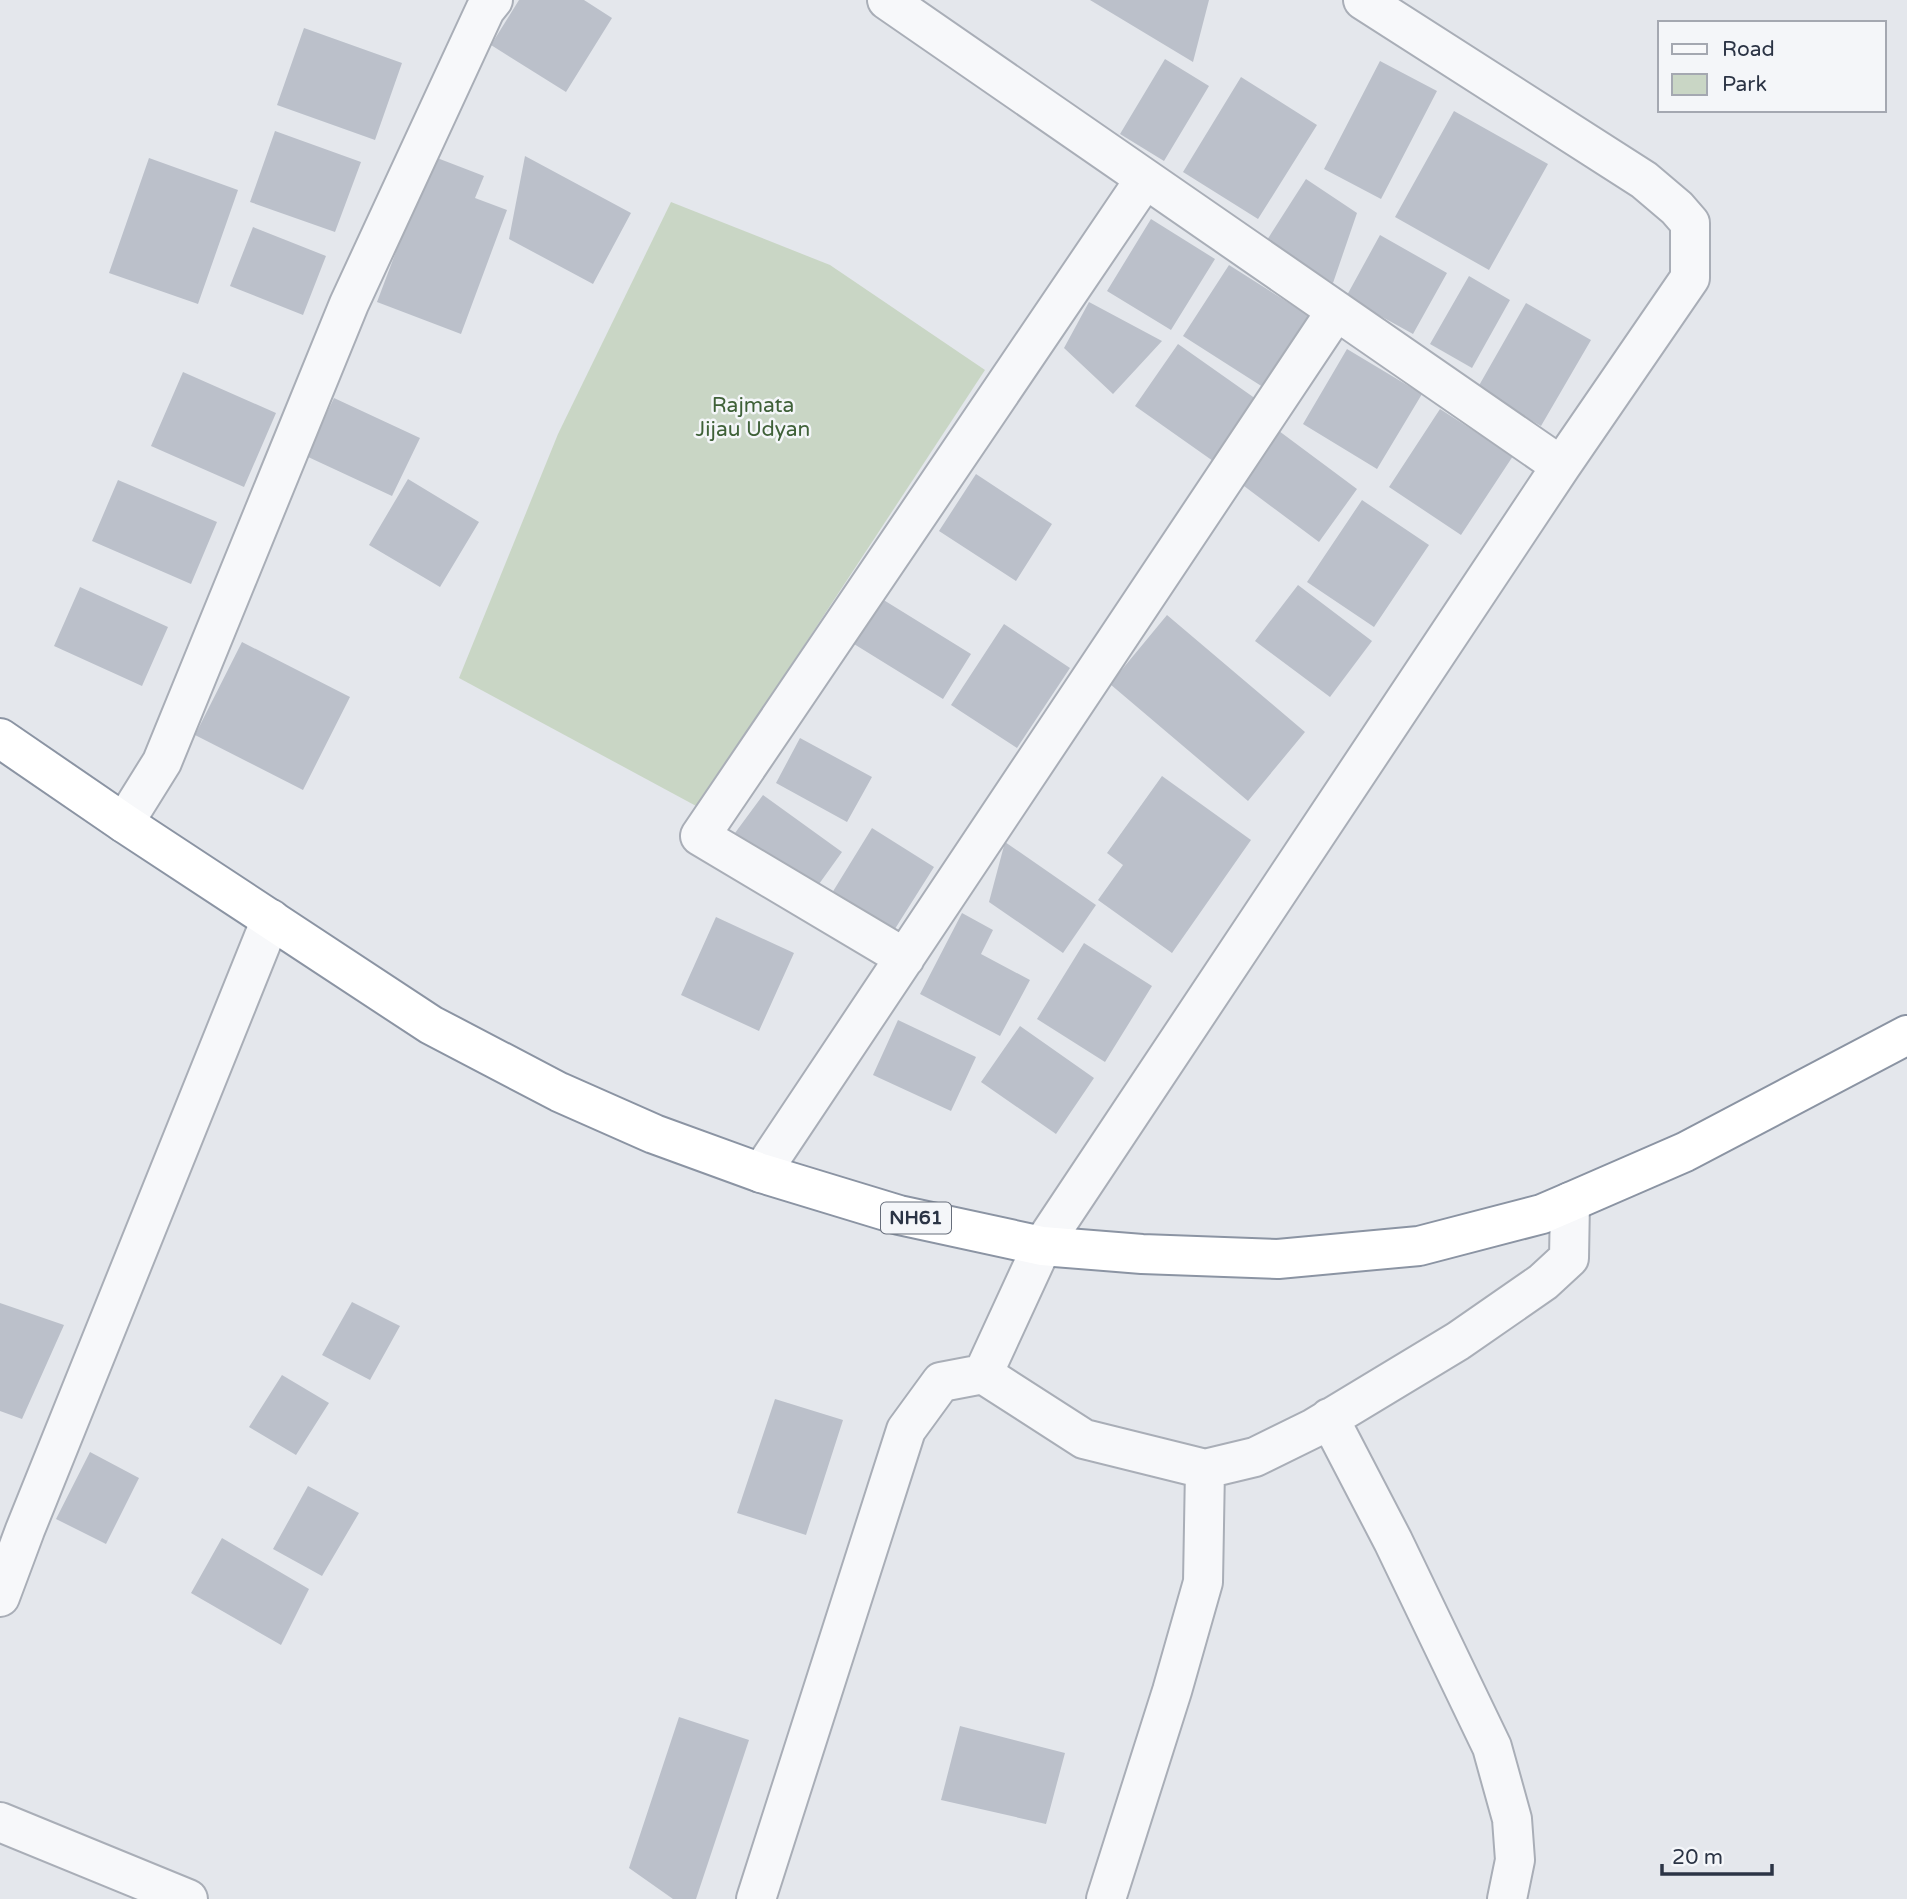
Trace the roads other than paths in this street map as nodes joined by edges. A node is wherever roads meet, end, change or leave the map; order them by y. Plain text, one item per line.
1 (493, 0) edge
2 (887, 0) edge
3 (1363, 0) edge
4 (1145, 179) junction
5 (1336, 311) junction
6 (1561, 466) junction
7 (0, 738) edge
8 (124, 823) junction
9 (271, 919) junction
10 (905, 958) junction
11 (1907, 1035) edge
12 (761, 1172) junction
13 (1570, 1202) junction
14 (1042, 1246) junction
15 (983, 1374) junction
16 (1329, 1418) junction
17 (1205, 1469) junction
18 (12, 1521) edge
19 (0, 1597) edge
20 (0, 1822) edge
21 (188, 1899) edge
22 (756, 1899) edge
23 (1106, 1899) edge
24 (1507, 1899) edge

1 - 8 street
2 - 4 street
3 - 6 street
4 - 5 street
4 - 10 street
5 - 6 street
5 - 10 street
6 - 14 street
7 - 8 highway, NH61
8 - 9 highway, NH61
9 - 12 highway, NH61
9 - 18 street
10 - 12 street
11 - 13 highway, NH61
12 - 14 highway, NH61
13 - 14 highway, NH61
13 - 16 street
14 - 15 street
15 - 17 street
15 - 22 street
16 - 17 street
16 - 24 street
17 - 23 street
18 - 19 street
20 - 21 street

